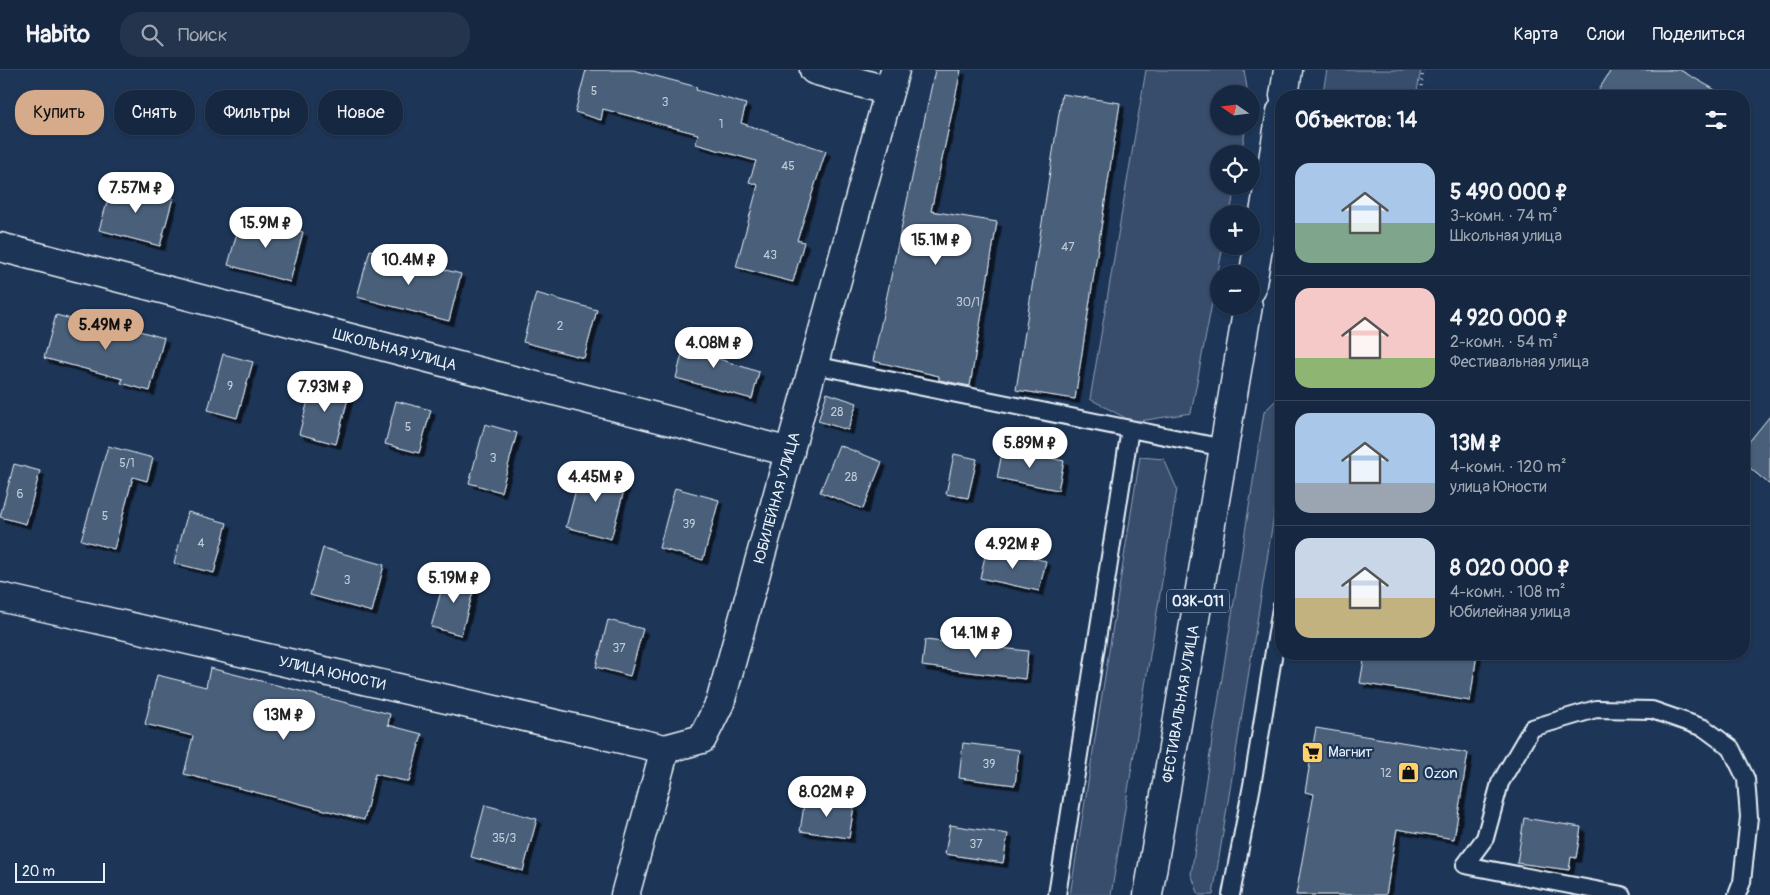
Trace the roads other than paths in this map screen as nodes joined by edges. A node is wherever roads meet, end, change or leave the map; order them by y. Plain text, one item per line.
1 (814, 70) edge
2 (1288, 70) edge
3 (892, 80) edge
4 (1285, 90) edge
5 (1275, 151) edge
6 (0, 247) edge
7 (1255, 265) edge
8 (1246, 315) edge
9 (814, 365) junction
10 (1130, 429) junction
11 (1224, 448) junction
12 (790, 452) junction
13 (0, 597) edge
14 (1275, 645) edge
15 (665, 749) junction
16 (624, 895) edge
17 (1057, 895) edge
18 (1148, 895) edge
19 (1231, 895) edge
20 (1622, 895) edge
21 (1737, 895) edge

1 - 3 street
2 - 4 street
3 - 9 street, ЮБИЛЕЙНАЯ УЛИЦА
5 - 7 street
6 - 12 street, ШКОЛЬНАЯ УЛИЦА
8 - 11 street, ФЕСТИВАЛЬНАЯ УЛИЦА / 03К-011
9 - 10 lane
9 - 12 street, ЮБИЛЕЙНАЯ УЛИЦА
10 - 11 lane
10 - 17 lane
11 - 18 street, ФЕСТИВАЛЬНАЯ УЛИЦА / 03К-011
12 - 15 street, ЮБИЛЕЙНАЯ УЛИЦА
13 - 15 street, УЛИЦА ЮНОСТИ
14 - 19 lane
15 - 16 street
20 - 21 lane

